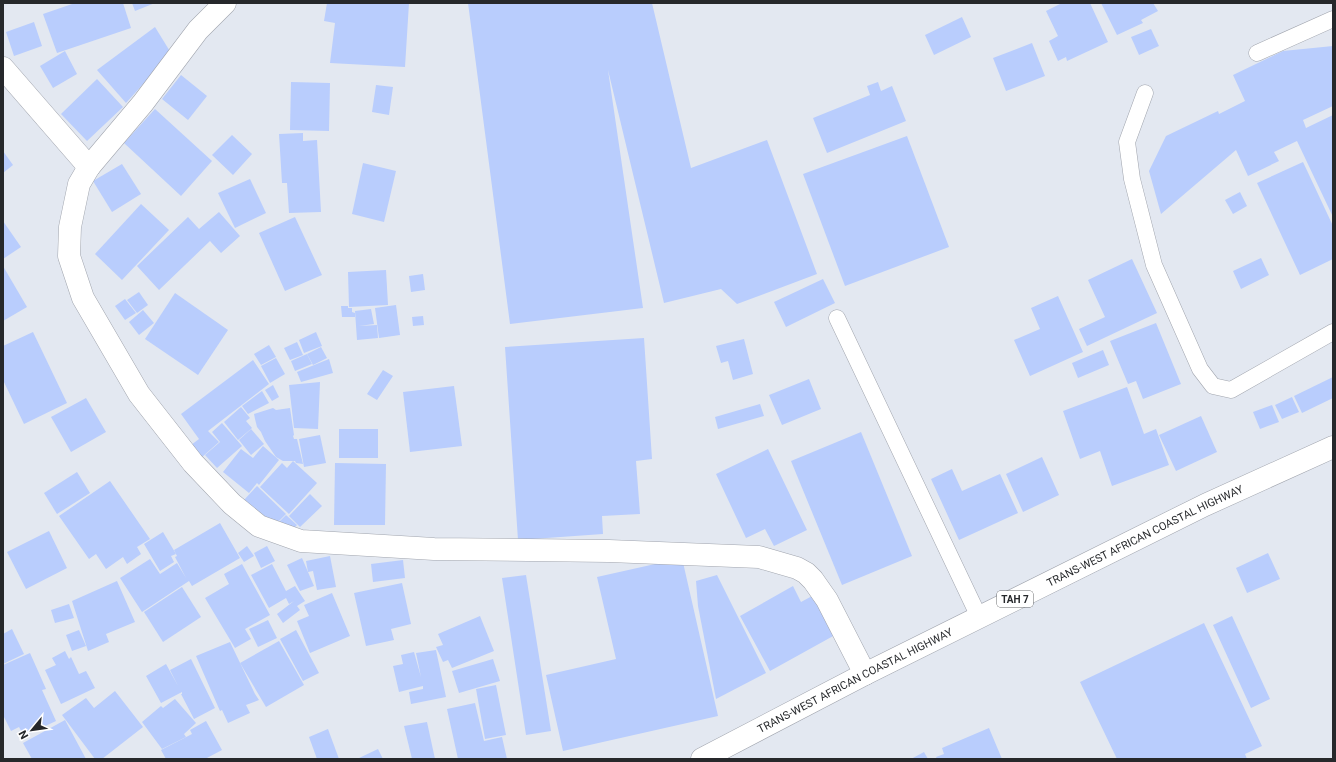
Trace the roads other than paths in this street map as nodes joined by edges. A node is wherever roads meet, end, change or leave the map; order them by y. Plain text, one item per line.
1 (225, 3) edge
2 (1333, 19) edge
3 (1257, 53) dead end
4 (3, 68) edge
5 (1145, 92) dead end
6 (89, 167) junction
7 (837, 318) dead end
8 (1333, 332) edge
9 (1333, 447) edge
10 (978, 617) junction
11 (865, 674) junction
12 (702, 759) edge

1 - 6 main road
2 - 3 lane
4 - 6 main road
5 - 8 lane
6 - 11 main road
7 - 10 lane
9 - 10 main road, TRANS-WEST AFRICAN COASTAL HIGHWAY / TAH 7
10 - 11 main road, TRANS-WEST AFRICAN COASTAL HIGHWAY / TAH 7
11 - 12 main road, TRANS-WEST AFRICAN COASTAL HIGHWAY / TAH 7

